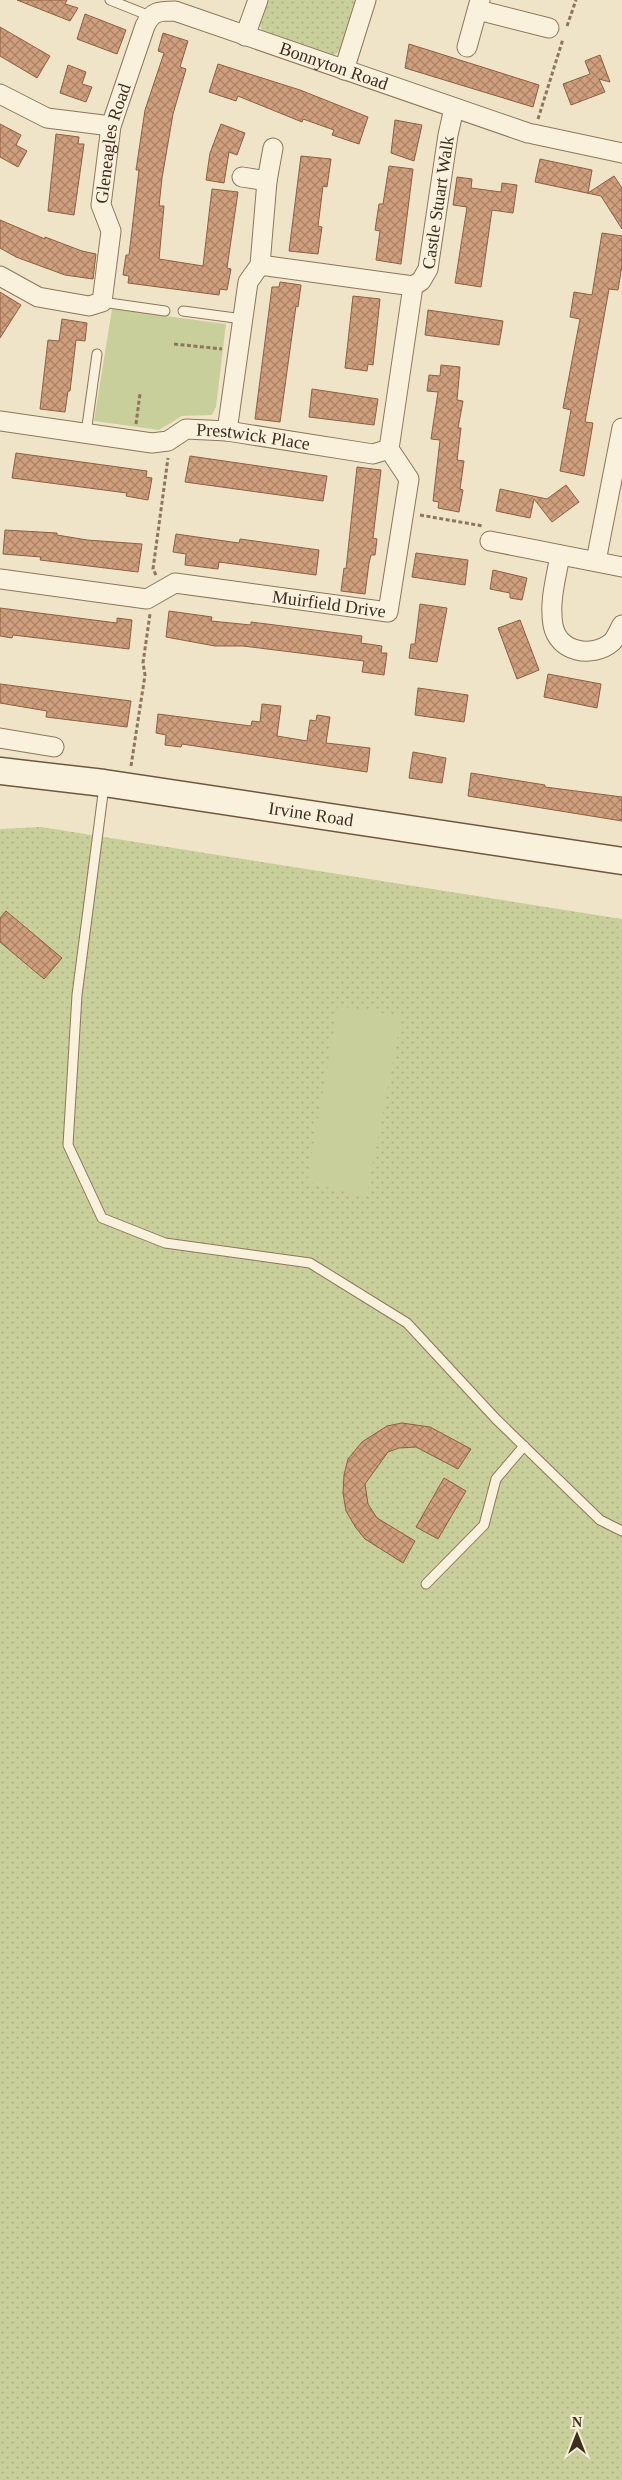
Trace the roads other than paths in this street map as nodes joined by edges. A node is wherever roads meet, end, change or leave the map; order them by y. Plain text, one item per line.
1 (110, 0) edge
2 (258, 0) edge
3 (366, 0) edge
4 (479, 5) edge
5 (147, 21) junction
6 (549, 28) dead end
7 (245, 36) junction
8 (467, 47) dead end
9 (344, 70) junction
10 (0, 94) edge
11 (454, 108) junction
12 (111, 126) junction
13 (273, 148) dead end
14 (622, 154) edge
15 (242, 177) dead end
16 (267, 181) junction
17 (260, 265) junction
18 (0, 276) edge
19 (412, 286) junction
20 (102, 302) junction
21 (165, 311) dead end
22 (182, 311) dead end
23 (243, 320) junction
24 (97, 354) dead end
25 (0, 421) edge
26 (622, 428) edge
27 (227, 431) junction
28 (86, 433) junction
29 (389, 449) junction
30 (490, 541) road end
31 (560, 555) junction
32 (596, 561) junction
33 (622, 567) edge
34 (0, 579) edge
35 (622, 625) edge
36 (0, 738) edge
37 (54, 747) dead end
38 (0, 771) edge
39 (116, 785) junction
40 (622, 861) edge
41 (524, 1446) junction
42 (622, 1531) edge
43 (426, 1584) dead end

1 - 5 lane
2 - 7 street
3 - 9 street
4 - 6 street
4 - 8 street
5 - 7 street, Bonnyton Road
5 - 12 street, Gleneagles Road
7 - 9 street, Bonnyton Road
9 - 11 street, Bonnyton Road
10 - 12 street
11 - 14 street, Bonnyton Road
11 - 19 street, Castle Stuart Walk
12 - 20 street, Gleneagles Road
13 - 16 street
15 - 16 street
16 - 17 street
17 - 19 street, Castle Stuart Walk
17 - 23 street
18 - 20 street
19 - 29 street
20 - 21 lane
22 - 23 lane
23 - 27 street
24 - 28 lane
25 - 28 street, Prestwick Place
26 - 32 street
27 - 28 street, Prestwick Place
27 - 29 street, Prestwick Place
29 - 34 street, Muirfield Drive
30 - 31 street
31 - 32 street
31 - 35 street
32 - 33 street
36 - 37 street
38 - 39 main road, Irvine Road
39 - 40 main road, Irvine Road
39 - 41 lane
41 - 42 lane
41 - 43 lane

